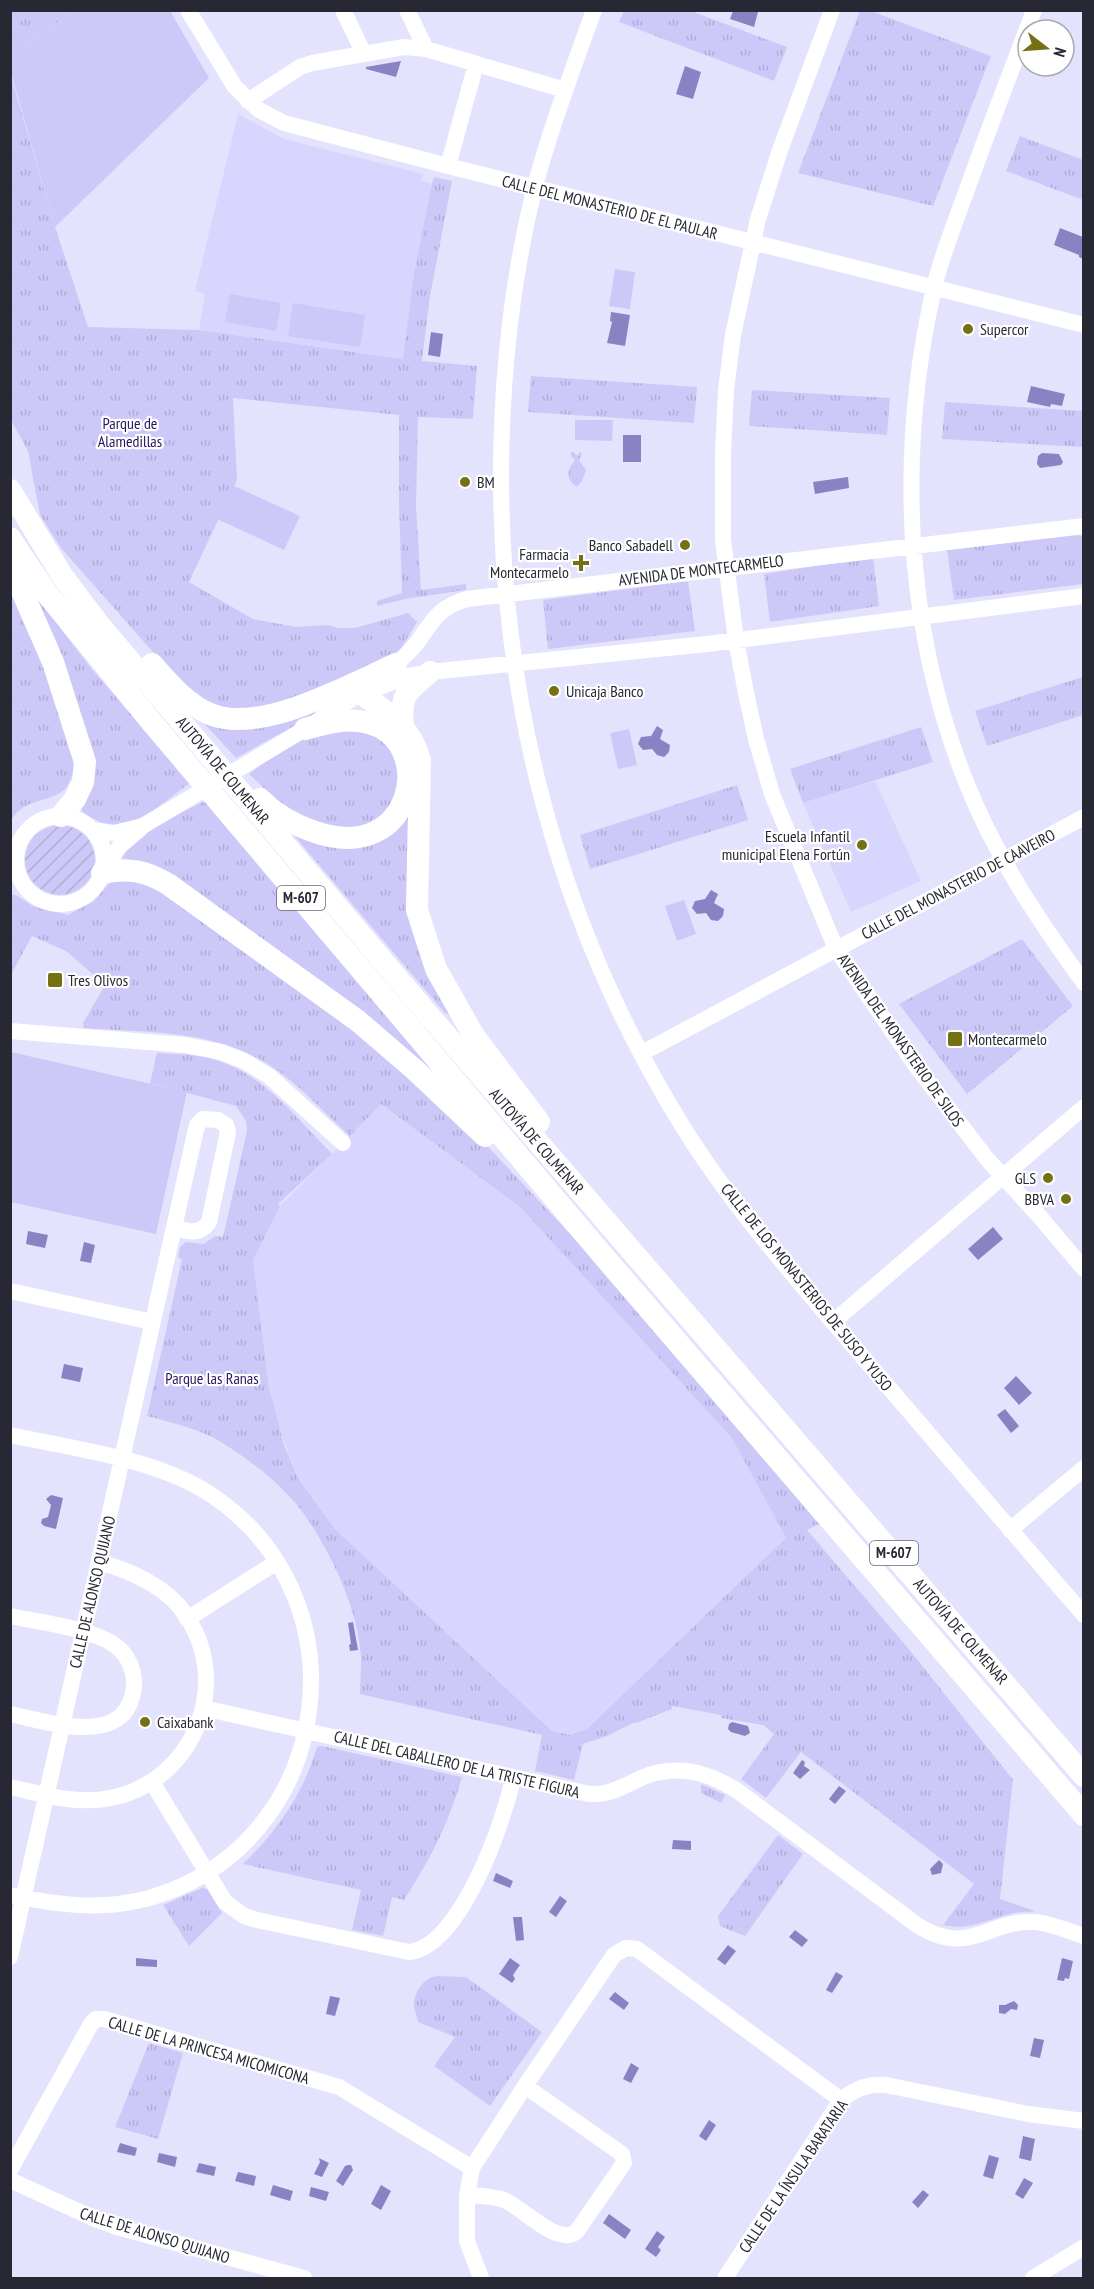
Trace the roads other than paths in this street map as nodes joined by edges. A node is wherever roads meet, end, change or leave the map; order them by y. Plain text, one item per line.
1 (188, 10) edge
2 (343, 10) edge
3 (407, 10) edge
4 (594, 10) edge
5 (832, 10) edge
6 (1034, 10) edge
7 (426, 49) junction
8 (364, 54) junction
9 (476, 64) junction
10 (565, 90) junction
11 (248, 101) junction
12 (448, 166) junction
13 (535, 188) junction
14 (753, 242) junction
15 (934, 286) junction
16 (1083, 325) edge
17 (10, 490) edge
18 (1082, 527) edge
19 (10, 538) edge
20 (912, 545) junction
21 (10, 564) edge
22 (727, 567) junction
23 (63, 577) junction
24 (505, 595) junction
25 (1083, 596) edge
26 (921, 617) junction
27 (736, 640) junction
28 (513, 663) junction
29 (396, 664) junction
30 (430, 672) junction
31 (363, 694) junction
32 (180, 720) junction
33 (403, 724) junction
34 (306, 729) junction
35 (68, 807) junction
36 (1083, 817) edge
37 (143, 826) junction
38 (93, 830) junction
39 (12, 849) edge
40 (1003, 860) junction
41 (103, 870) junction
42 (17, 885) edge
43 (836, 949) junction
44 (1083, 983) edge
45 (10, 1031) edge
46 (642, 1053) junction
47 (1083, 1107) edge
48 (343, 1143) dead end
49 (1004, 1176) junction
50 (174, 1228) junction
51 (600, 1252) junction
52 (1083, 1269) edge
53 (10, 1291) edge
54 (152, 1323) junction
55 (833, 1323) junction
56 (702, 1331) junction
57 (10, 1435) edge
58 (122, 1460) junction
59 (1083, 1468) edge
60 (1010, 1530) junction
61 (99, 1562) junction
62 (277, 1562) junction
63 (1083, 1615) edge
64 (10, 1616) edge
65 (187, 1619) junction
66 (83, 1632) junction
67 (203, 1708) junction
68 (10, 1714) edge
69 (63, 1725) junction
70 (307, 1731) junction
71 (1083, 1776) edge
72 (513, 1778) junction
73 (152, 1782) junction
74 (10, 1786) edge
75 (47, 1795) junction
76 (1083, 1815) edge
77 (207, 1872) junction
78 (17, 1897) edge
79 (1083, 1936) edge
80 (10, 1957) edge
81 (525, 2086) junction
82 (841, 2100) junction
83 (1083, 2121) edge
84 (472, 2168) junction
85 (10, 2170) edge
86 (10, 2180) edge
87 (467, 2195) junction
88 (1083, 2247) edge
89 (304, 2278) edge
90 (481, 2278) edge
91 (725, 2278) edge
92 (1033, 2278) edge

1 - 11 street, CALLE DEL MONASTERIO DE EL PAULAR
2 - 8 street
3 - 7 street
4 - 10 street, CALLE DE LOS MONASTERIOS DE SUSO Y YUSO
5 - 14 street, AVENIDA DEL MONASTERIO DE SILOS
6 - 15 street
7 - 8 street
7 - 9 street
8 - 11 street
9 - 10 street
9 - 12 street
10 - 13 street, CALLE DE LOS MONASTERIOS DE SUSO Y YUSO
11 - 12 street, CALLE DEL MONASTERIO DE EL PAULAR
12 - 13 street, CALLE DEL MONASTERIO DE EL PAULAR
13 - 14 street, CALLE DEL MONASTERIO DE EL PAULAR
13 - 24 street, CALLE DE LOS MONASTERIOS DE SUSO Y YUSO
14 - 15 street, CALLE DEL MONASTERIO DE EL PAULAR
14 - 22 street, AVENIDA DEL MONASTERIO DE SILOS
15 - 16 street, CALLE DEL MONASTERIO DE EL PAULAR
15 - 20 street
17 - 23 highway, AUTOVÍA DE COLMENAR / M-607
18 - 20 street, AVENIDA DE MONTECARMELO
19 - 51 highway, AUTOVÍA DE COLMENAR / M-607
20 - 22 street, AVENIDA DE MONTECARMELO
20 - 26 street
21 - 35 highway
22 - 24 street, AVENIDA DE MONTECARMELO
22 - 27 street, AVENIDA DEL MONASTERIO DE SILOS
23 - 29 highway
23 - 32 highway, AUTOVÍA DE COLMENAR / M-607
24 - 28 street, CALLE DE LOS MONASTERIOS DE SUSO Y YUSO
24 - 29 street, AVENIDA DE MONTECARMELO
25 - 26 street, AVENIDA DE MONTECARMELO
26 - 27 street, AVENIDA DE MONTECARMELO
26 - 40 street
27 - 28 street, AVENIDA DE MONTECARMELO
27 - 43 street, AVENIDA DEL MONASTERIO DE SILOS
28 - 30 street, AVENIDA DE MONTECARMELO
28 - 46 street, CALLE DE LOS MONASTERIOS DE SUSO Y YUSO
29 - 31 street, AVENIDA DE MONTECARMELO
30 - 31 street, AVENIDA DE MONTECARMELO
30 - 33 highway
31 - 33 highway
31 - 34 street, AVENIDA DE MONTECARMELO
32 - 34 highway
32 - 56 highway, AUTOVÍA DE COLMENAR / M-607
33 - 56 highway
34 - 37 street, AVENIDA DE MONTECARMELO
35 - 38 street
35 - 39 street
36 - 40 street, CALLE DEL MONASTERIO DE CAAVEIRO
37 - 38 street
37 - 41 street
38 - 41 street
39 - 42 street
40 - 43 street, CALLE DEL MONASTERIO DE CAAVEIRO
40 - 44 street
41 - 42 street
41 - 51 highway
43 - 46 street, CALLE DEL MONASTERIO DE CAAVEIRO
43 - 49 street, AVENIDA DEL MONASTERIO DE SILOS
45 - 48 street
46 - 55 street, CALLE DE LOS MONASTERIOS DE SUSO Y YUSO
47 - 49 street
49 - 52 street, AVENIDA DEL MONASTERIO DE SILOS
49 - 55 street
50 - 50 street, CALLE DE ALONSO QUIJANO
50 - 54 street, CALLE DE ALONSO QUIJANO
51 - 76 highway, AUTOVÍA DE COLMENAR / M-607
53 - 54 street
54 - 58 street, CALLE DE ALONSO QUIJANO
55 - 60 street, CALLE DE LOS MONASTERIOS DE SUSO Y YUSO
56 - 71 highway, AUTOVÍA DE COLMENAR / M-607
57 - 58 street
58 - 61 street, CALLE DE ALONSO QUIJANO
58 - 62 street
59 - 60 street
60 - 63 street, CALLE DE LOS MONASTERIOS DE SUSO Y YUSO
61 - 65 street
61 - 66 street, CALLE DE ALONSO QUIJANO
62 - 65 street
62 - 70 street
64 - 66 street
65 - 67 street
66 - 69 street, CALLE DE ALONSO QUIJANO
66 - 69 street
67 - 70 street, CALLE DEL CABALLERO DE LA TRISTE FIGURA
67 - 73 street
68 - 69 street
69 - 75 street, CALLE DE ALONSO QUIJANO
70 - 72 street, CALLE DEL CABALLERO DE LA TRISTE FIGURA
70 - 77 street
72 - 77 street
72 - 79 street, CALLE DEL CABALLERO DE LA TRISTE FIGURA
73 - 75 street
73 - 77 street
74 - 75 street
75 - 78 street, CALLE DE ALONSO QUIJANO
77 - 78 street
78 - 80 street, CALLE DE ALONSO QUIJANO
81 - 82 street
81 - 84 street
81 - 87 street
82 - 83 street, CALLE DE LA ÍNSULA BARATARIA
82 - 91 street, CALLE DE LA ÍNSULA BARATARIA
84 - 85 street, CALLE DE LA PRINCESA MICOMICONA
84 - 87 street
86 - 89 street, CALLE DE ALONSO QUIJANO
87 - 90 street
88 - 92 street

